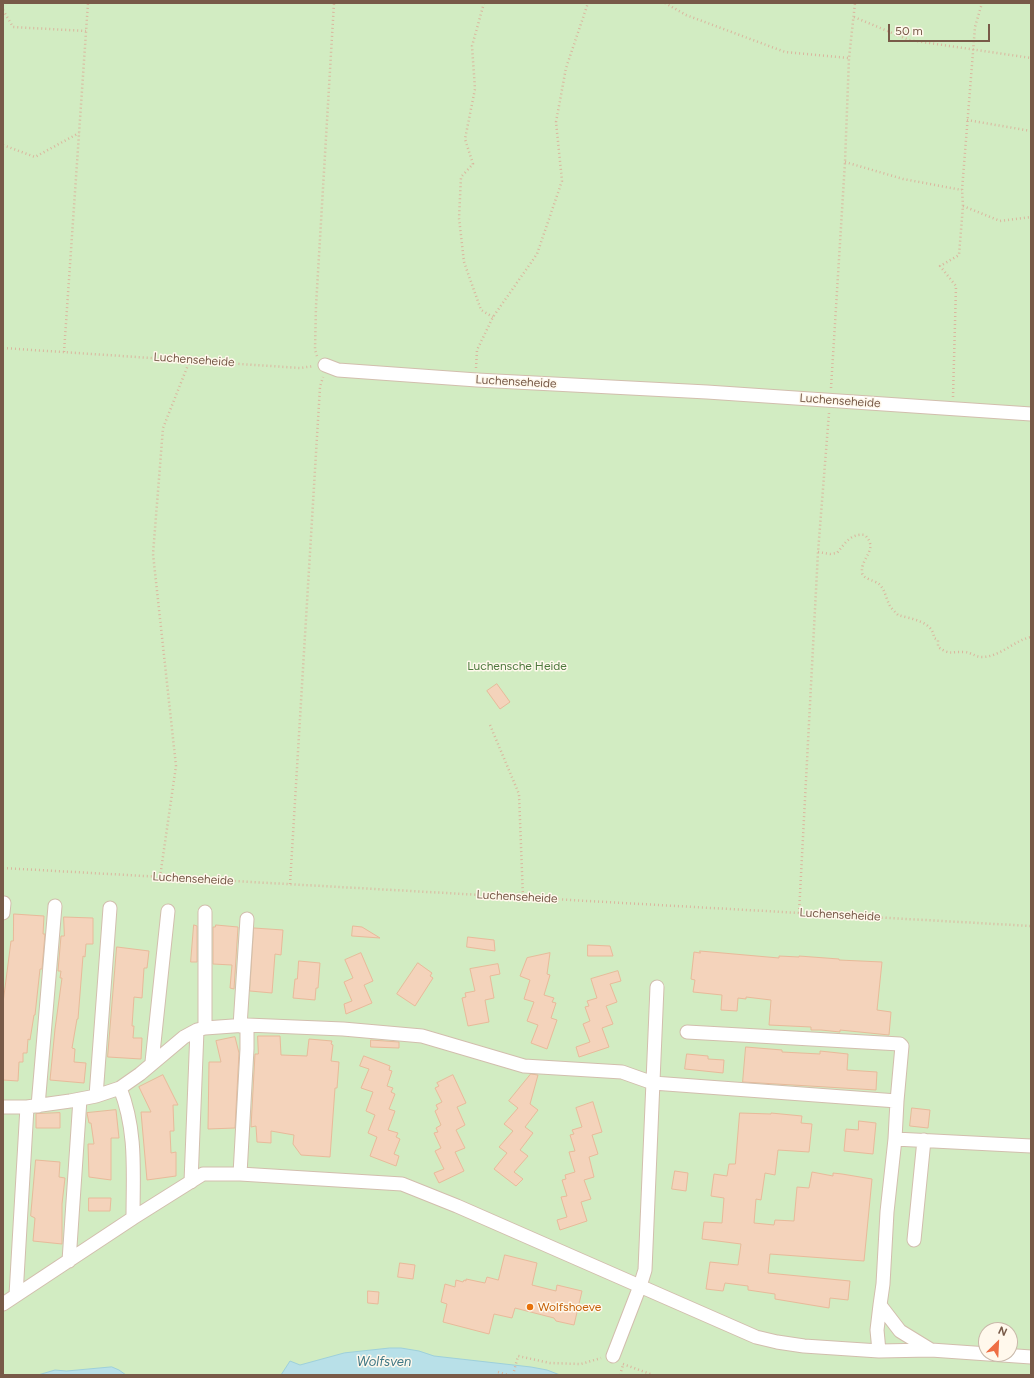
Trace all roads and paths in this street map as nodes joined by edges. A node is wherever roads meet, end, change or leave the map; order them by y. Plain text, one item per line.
1 (88, 3) edge
2 (334, 3) edge
3 (484, 3) edge
4 (588, 3) edge
5 (665, 3) edge
6 (855, 3) edge
7 (982, 3) edge
8 (3, 10) edge
9 (854, 17) junction
10 (86, 31) junction
11 (974, 49) junction
12 (849, 58) junction
13 (1031, 58) edge
14 (967, 120) junction
15 (1031, 131) edge
16 (79, 133) junction
17 (3, 145) edge
18 (845, 162) junction
19 (962, 190) junction
20 (963, 206) junction
21 (1031, 217) edge
22 (493, 317) junction
23 (3, 348) edge
24 (64, 352) junction
25 (190, 360) junction
26 (325, 365) junction
27 (478, 380) junction
28 (830, 400) junction
29 (953, 409) junction
30 (1031, 414) edge
31 (818, 552) junction
32 (1031, 637) edge
33 (490, 725) dead end
34 (3, 868) edge
35 (160, 878) junction
36 (290, 884) junction
37 (523, 898) junction
38 (55, 906) dead end
39 (110, 908) dead end
40 (168, 911) dead end
41 (206, 912) dead end
42 (799, 913) junction
43 (247, 919) dead end
44 (1031, 926) edge
45 (657, 987) dead end
46 (244, 1026) junction
47 (201, 1029) junction
48 (687, 1032) dead end
49 (152, 1062) junction
50 (653, 1083) junction
51 (120, 1088) junction
52 (96, 1096) junction
53 (80, 1099) junction
54 (897, 1101) junction
55 (3, 1107) edge
56 (32, 1107) junction
57 (895, 1139) junction
58 (924, 1140) junction
59 (1031, 1146) edge
60 (240, 1174) junction
61 (191, 1182) junction
62 (133, 1218) junction
63 (914, 1240) dead end
64 (69, 1261) junction
65 (640, 1286) junction
66 (16, 1295) junction
67 (3, 1304) edge
68 (880, 1305) junction
69 (930, 1350) junction
70 (879, 1351) junction
71 (613, 1356) junction
72 (1031, 1357) edge
73 (624, 1365) junction
74 (498, 1372) dead end
75 (508, 1375) edge
76 (513, 1375) edge
77 (620, 1375) edge
78 (652, 1375) edge

1 - 10 path
2 - 26 path
3 - 22 path
4 - 22 path
5 - 12 path
6 - 9 path
7 - 11 path
8 - 10 path
9 - 11 path
9 - 12 path
10 - 16 path
11 - 13 path
11 - 14 path
12 - 18 path
14 - 15 path
14 - 19 path
16 - 17 path
16 - 24 path
18 - 19 path
18 - 28 path
19 - 20 path
20 - 21 path
20 - 29 path
22 - 27 path
23 - 24 path, Luchenseheide
24 - 25 path, Luchenseheide
25 - 26 path, Luchenseheide
25 - 35 path
26 - 27 street, Luchenseheide
26 - 36 path
27 - 28 street, Luchenseheide
28 - 29 street, Luchenseheide
28 - 31 path
29 - 30 street, Luchenseheide
31 - 32 path
31 - 42 path
33 - 37 path
34 - 35 path, Luchenseheide
35 - 36 path, Luchenseheide
36 - 37 path, Luchenseheide
37 - 42 path, Luchenseheide
38 - 56 street
39 - 52 street
40 - 49 street
41 - 47 street
42 - 44 path, Luchenseheide
43 - 46 street
45 - 50 street
46 - 47 street
46 - 50 street
46 - 60 street
47 - 49 street
47 - 61 street
48 - 54 street
49 - 51 street
50 - 54 street
50 - 65 street
51 - 52 street
51 - 62 street
52 - 53 street
53 - 56 street
53 - 64 street
54 - 57 street
55 - 56 street
56 - 66 street
57 - 58 street
57 - 68 street
58 - 59 street
58 - 63 street
60 - 61 street
60 - 65 street
61 - 62 street
62 - 64 street
64 - 66 street
65 - 70 street
65 - 71 street
66 - 67 street
68 - 69 street
68 - 70 street
69 - 70 street
69 - 72 street
71 - 73 path
71 - 76 path
73 - 77 path
73 - 78 path
74 - 75 path

